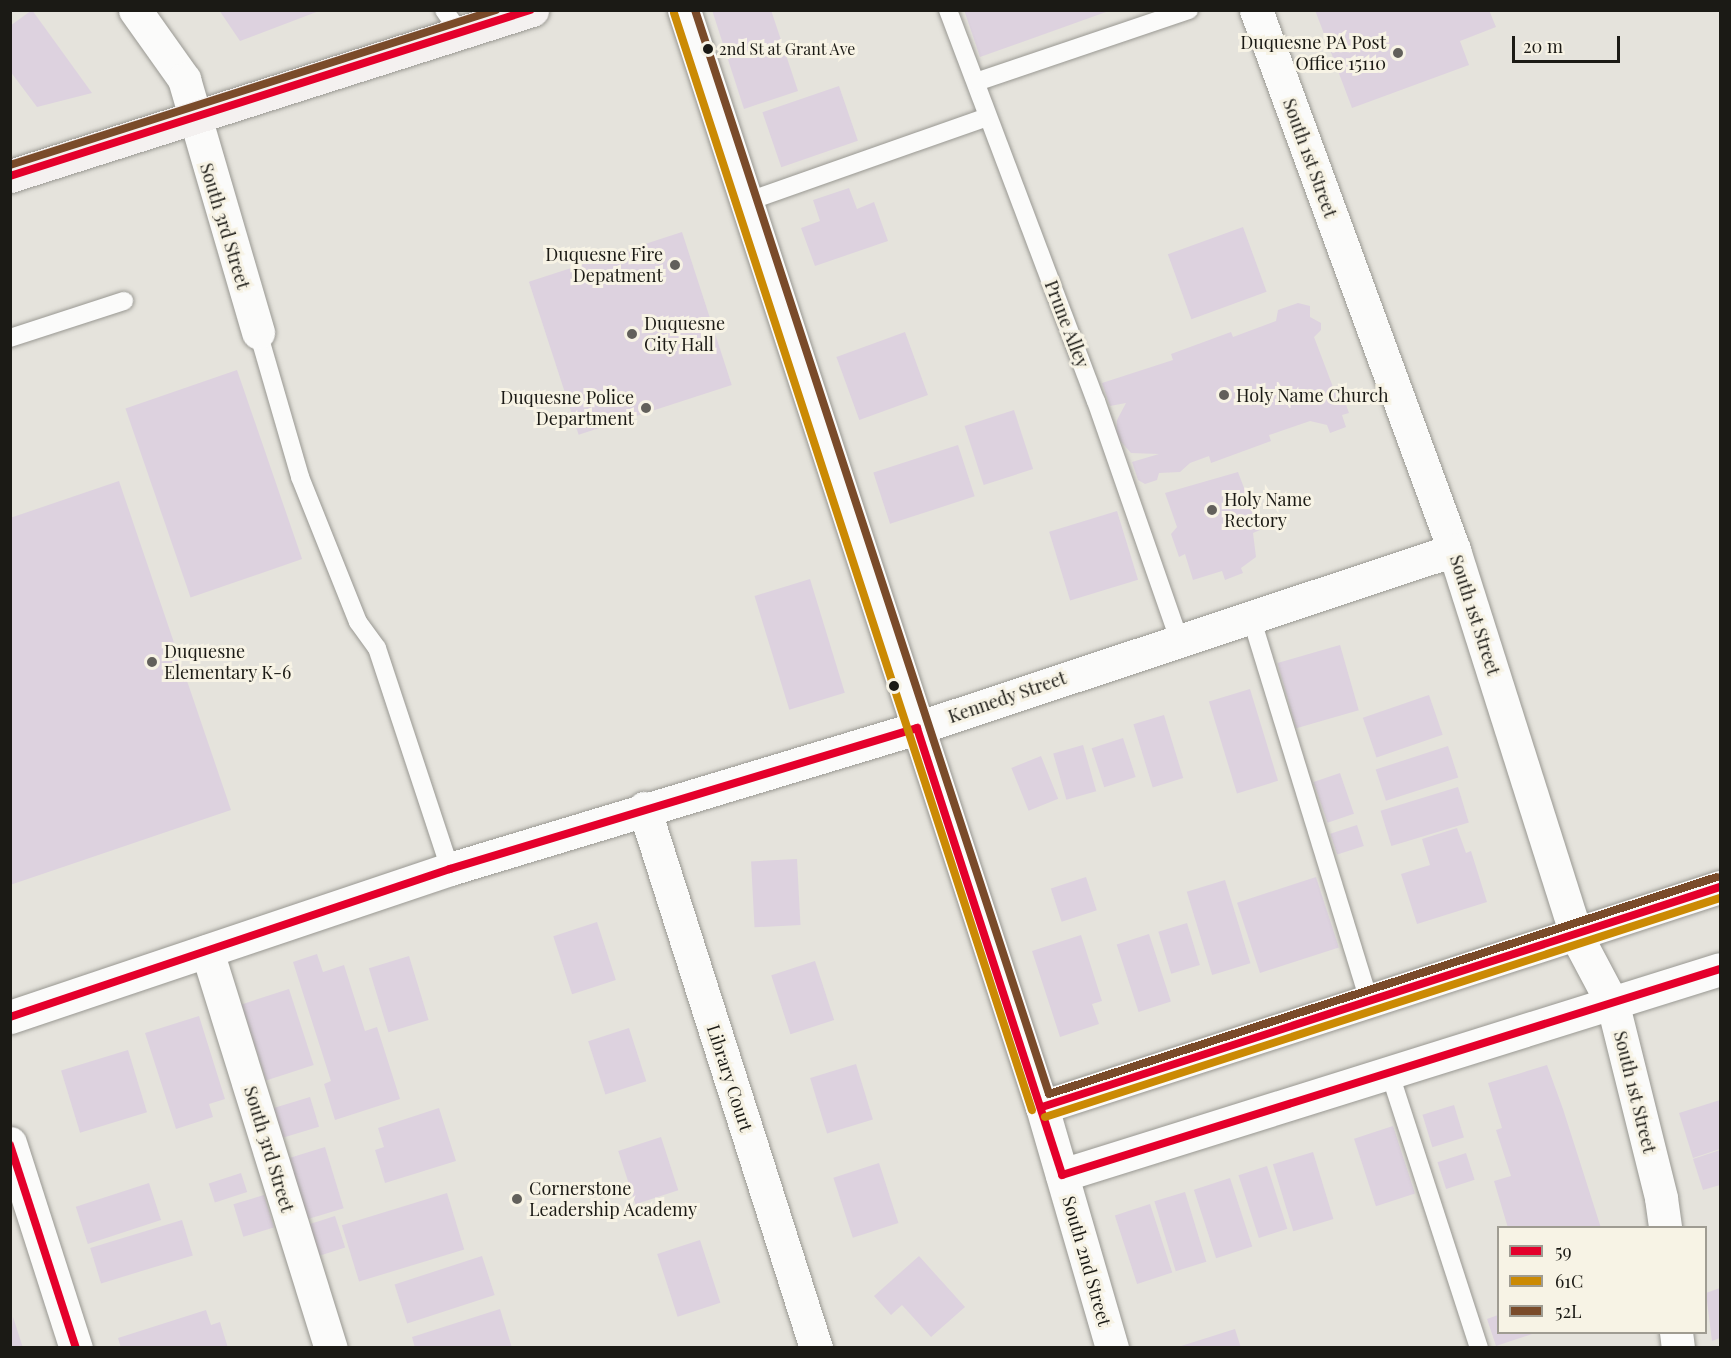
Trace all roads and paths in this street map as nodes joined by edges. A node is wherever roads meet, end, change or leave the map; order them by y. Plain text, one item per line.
1 (135, 10) edge
2 (532, 10) edge
3 (684, 10) edge
4 (948, 10) edge
5 (1189, 10) edge
6 (1256, 10) edge
7 (452, 22) edge
8 (976, 82) junction
9 (988, 117) junction
10 (193, 120) junction
11 (10, 176) edge
12 (746, 202) junction
13 (124, 301) dead end
14 (258, 332) joint
15 (10, 338) edge
16 (1454, 550) junction
17 (1251, 617) junction
18 (1179, 639) junction
19 (917, 728) junction
20 (644, 808) junction
21 (450, 869) junction
22 (1720, 887) edge
23 (1576, 935) junction
24 (207, 951) junction
25 (1720, 969) edge
26 (1369, 1001) junction
27 (1613, 1005) junction
28 (10, 1017) edge
29 (1389, 1071) junction
30 (1042, 1107) junction
31 (10, 1143) edge
32 (1062, 1176) junction
33 (1665, 1226) edge
34 (76, 1347) edge
35 (332, 1347) edge
36 (816, 1347) edge
37 (1113, 1347) edge
38 (1479, 1347) edge

1 - 10 street, South 3rd Street
2 - 7 street
3 - 12 street, South 2nd Street
4 - 8 lane, Prune Alley
5 - 8 lane
6 - 16 street, South 1st Street
7 - 10 street
8 - 9 lane, Prune Alley
9 - 12 lane
9 - 18 lane, Prune Alley
10 - 11 street
10 - 14 street, South 3rd Street
12 - 19 street, South 2nd Street
13 - 15 lane
14 - 21 lane
16 - 17 street, Kennedy Street
16 - 23 street, South 1st Street
17 - 18 street, Kennedy Street
17 - 26 lane
18 - 19 street, Kennedy Street
19 - 20 street, Kennedy Street
19 - 30 street, South 2nd Street
20 - 21 street, Kennedy Street
20 - 36 street, Library Court
21 - 24 street, Kennedy Street
22 - 23 street
23 - 26 street
23 - 27 street, South 1st Street
24 - 28 street, Kennedy Street
24 - 35 street, South 3rd Street
25 - 27 street
26 - 30 street
27 - 29 street
27 - 33 street, South 1st Street
29 - 32 street
29 - 38 lane
30 - 32 street, South 2nd Street
31 - 34 street
32 - 37 street, South 2nd Street

